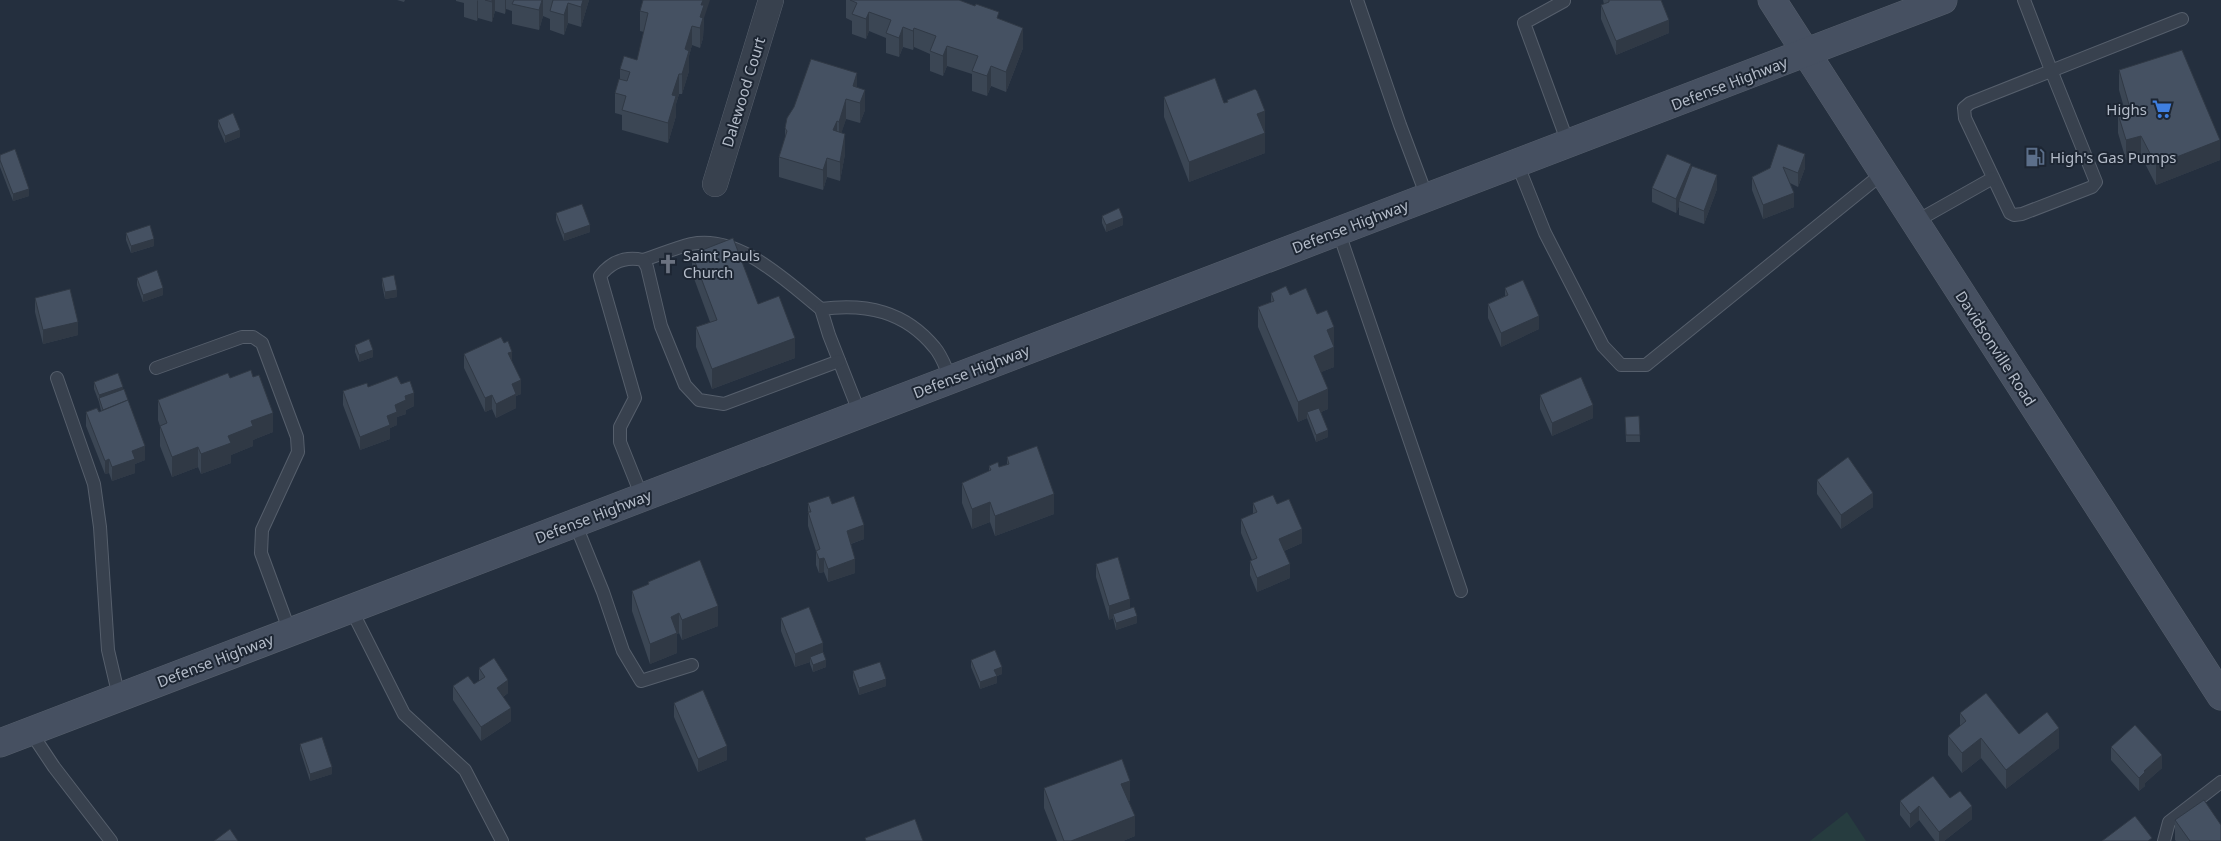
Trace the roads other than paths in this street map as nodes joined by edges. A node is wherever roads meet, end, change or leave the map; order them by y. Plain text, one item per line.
1 (771, 0) edge
2 (1357, 0) edge
3 (1772, 0) edge
4 (1943, 0) edge
5 (2024, 0) edge
6 (1564, 1) dead end
7 (2182, 20) dead end
8 (1806, 54) junction
9 (2050, 70) junction
10 (1568, 143) junction
11 (1517, 163) junction
12 (1883, 173) junction
13 (1993, 178) junction
14 (715, 184) dead end
15 (1427, 197) junction
16 (1915, 222) junction
17 (1338, 230) junction
18 (643, 260) junction
19 (821, 309) junction
20 (839, 361) junction
21 (156, 368) dead end
22 (57, 378) dead end
23 (951, 379) junction
24 (860, 414) junction
25 (642, 497) junction
26 (575, 522) junction
27 (1461, 591) dead end
28 (351, 608) junction
29 (290, 632) junction
30 (692, 665) dead end
31 (2221, 696) edge
32 (119, 697) junction
33 (30, 731) junction
34 (0, 743) edge
35 (2221, 782) edge
36 (111, 841) edge
37 (502, 841) edge
38 (2164, 841) edge

1 - 14 street, Dalewood Court
2 - 15 lane
3 - 8 main road, Davidsonville Road
4 - 8 main road, Defense Highway
5 - 9 lane
6 - 10 lane
7 - 9 lane
8 - 10 main road, Defense Highway
8 - 12 main road, Davidsonville Road
9 - 13 lane
9 - 13 lane
10 - 11 main road, Defense Highway
11 - 12 lane
11 - 15 main road, Defense Highway
12 - 16 main road, Davidsonville Road
13 - 16 lane
15 - 17 main road, Defense Highway
16 - 31 main road, Davidsonville Road
17 - 23 main road, Defense Highway
17 - 27 lane
18 - 19 lane
18 - 20 lane
18 - 25 lane
19 - 20 lane
19 - 23 lane
20 - 24 lane
21 - 29 lane
22 - 32 lane
23 - 24 main road, Defense Highway
24 - 25 main road, Defense Highway
25 - 26 main road, Defense Highway
26 - 28 main road, Defense Highway
26 - 30 lane
28 - 29 main road, Defense Highway
28 - 37 lane
29 - 32 main road, Defense Highway
32 - 33 main road, Defense Highway
33 - 34 main road, Defense Highway
33 - 36 lane
35 - 38 lane

